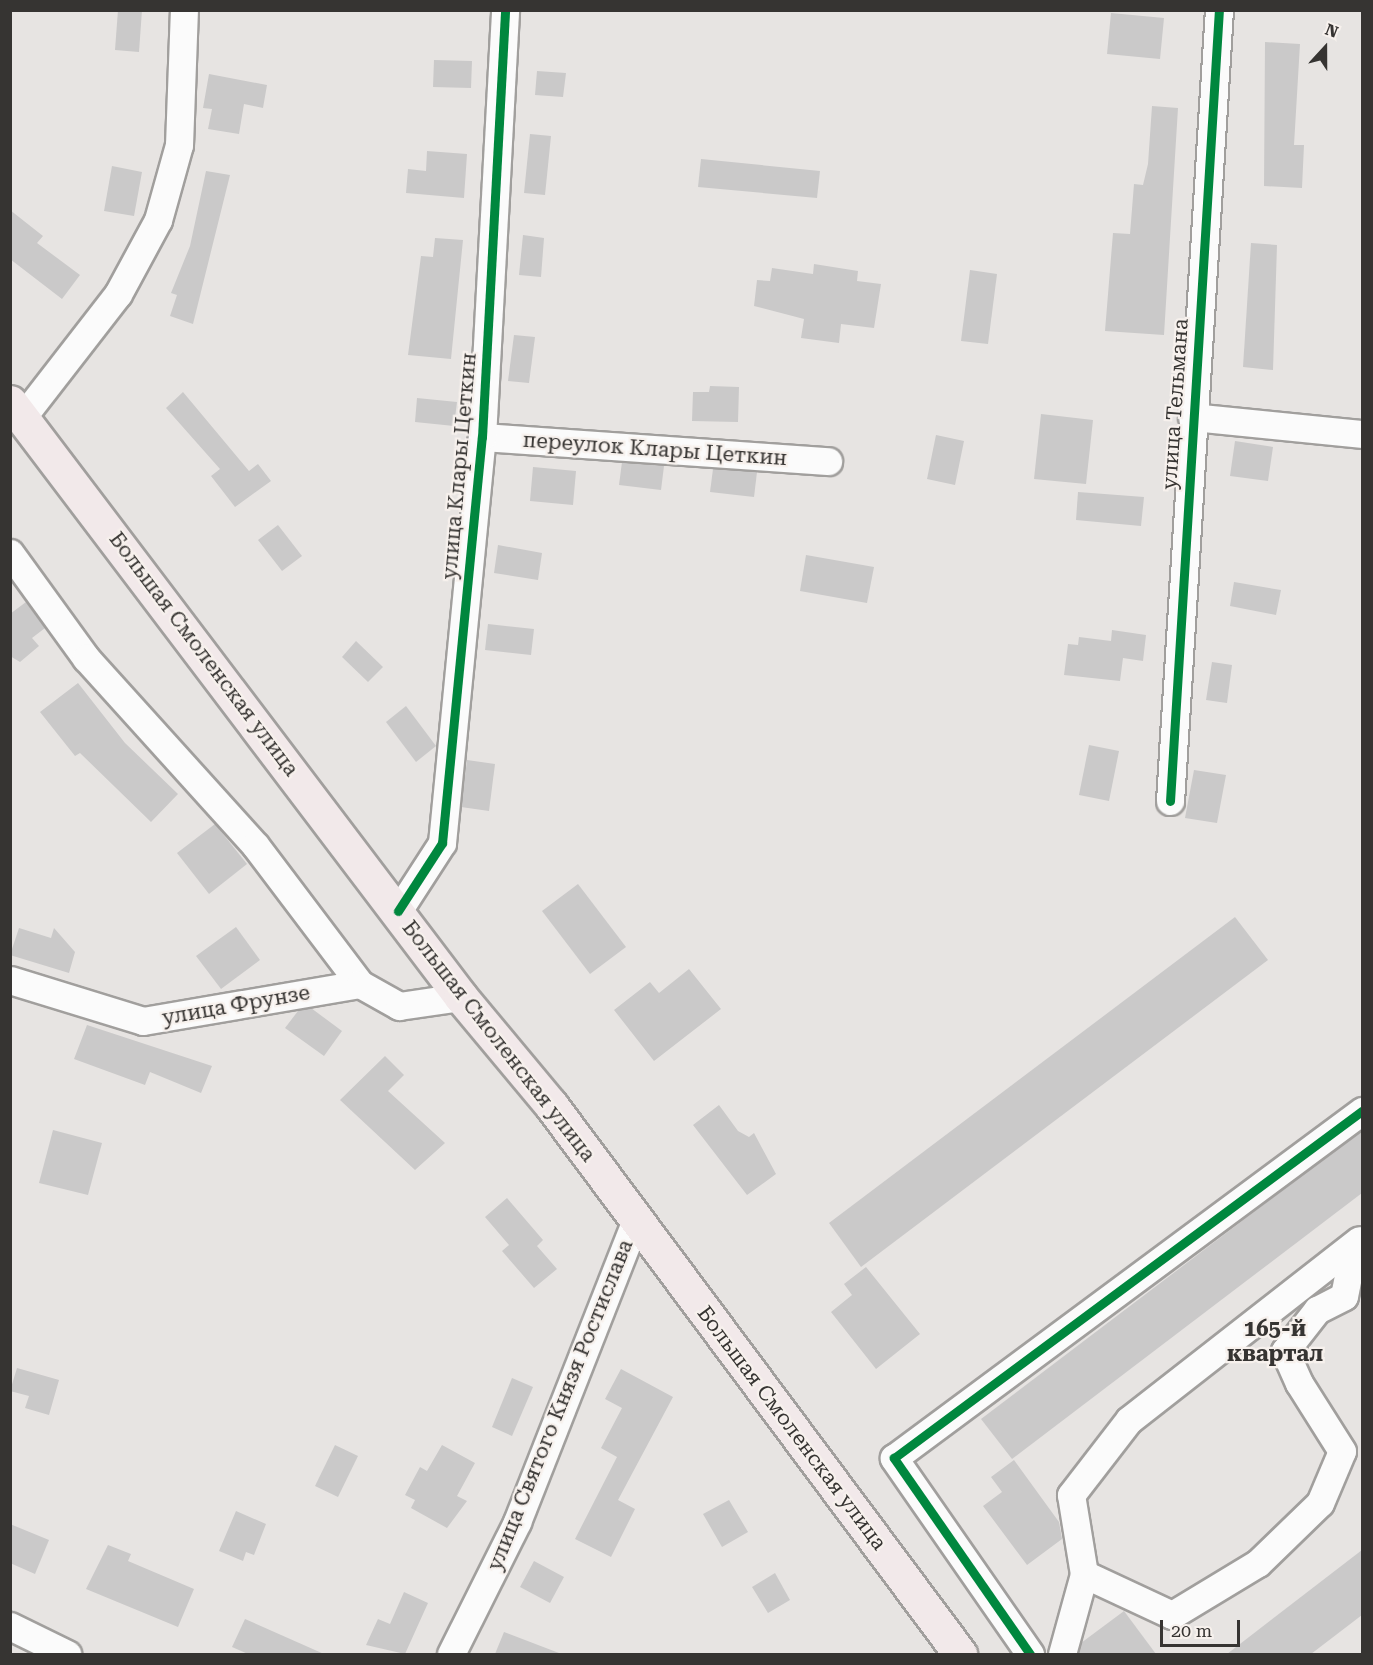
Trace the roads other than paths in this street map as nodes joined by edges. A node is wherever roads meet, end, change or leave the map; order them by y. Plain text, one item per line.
1 (184, 10) edge
2 (505, 10) edge
3 (1219, 10) edge
4 (17, 408) edge
5 (1192, 417) junction
6 (1362, 434) edge
7 (482, 437) junction
8 (828, 461) dead end
9 (10, 553) edge
10 (1170, 801) dead end
11 (398, 911) junction
12 (10, 980) edge
13 (360, 984) junction
14 (461, 997) junction
15 (1362, 1111) edge
16 (636, 1220) junction
17 (1362, 1237) edge
18 (1362, 1245) edge
19 (1084, 1574) junction
20 (10, 1626) edge
21 (67, 1654) edge
22 (450, 1654) edge
23 (960, 1654) edge
24 (1030, 1654) edge
25 (1062, 1654) edge

1 - 4 street
2 - 7 street, улица Клары Цеткин
3 - 5 street, улица Тельмана
4 - 11 main road, Большая Смоленская улица
5 - 6 street
5 - 10 street, улица Тельмана
7 - 8 street, переулок Клары Цеткин
7 - 11 street, улица Клары Цеткин
9 - 13 street
11 - 14 main road, Большая Смоленская улица
12 - 13 street, улица Фрунзе
13 - 14 street
14 - 16 main road, Большая Смоленская улица
15 - 24 street
16 - 22 street, улица Святого Князя Ростислава
16 - 23 main road, Большая Смоленская улица
17 - 19 street
18 - 19 street
19 - 25 street
20 - 21 street

